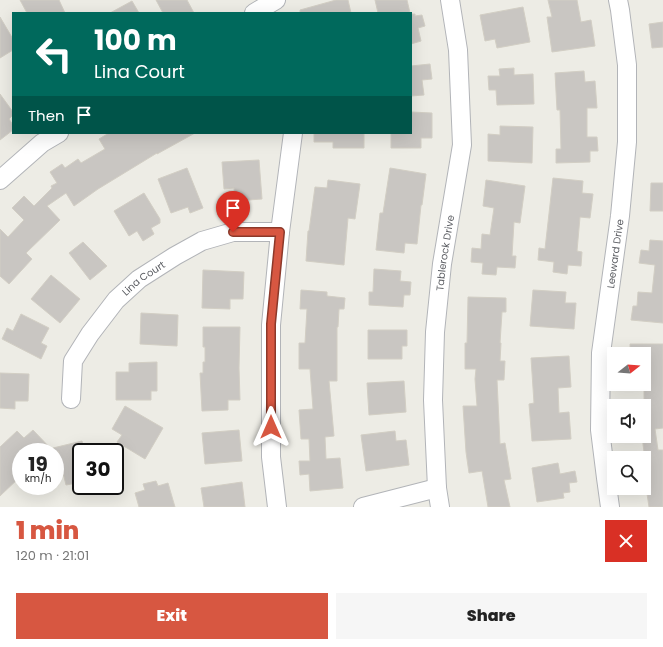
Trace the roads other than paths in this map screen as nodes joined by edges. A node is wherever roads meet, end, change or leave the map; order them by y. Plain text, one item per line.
1 (277, 0) edge
2 (450, 0) edge
3 (618, 0) edge
4 (256, 12) edge
5 (282, 12) edge
6 (57, 134) edge
7 (293, 134) edge
8 (0, 180) edge
9 (280, 232) junction
10 (71, 399) dead end
11 (437, 488) junction
12 (277, 507) edge
13 (363, 507) edge
14 (440, 507) edge
15 (610, 507) edge

1 - 4 street
1 - 5 street
2 - 11 street, Tablerock Drive
3 - 15 street, Leeward Drive
6 - 8 street
7 - 9 street
9 - 10 street, Lina Court
9 - 12 street
11 - 13 street
11 - 14 street, Tablerock Drive

